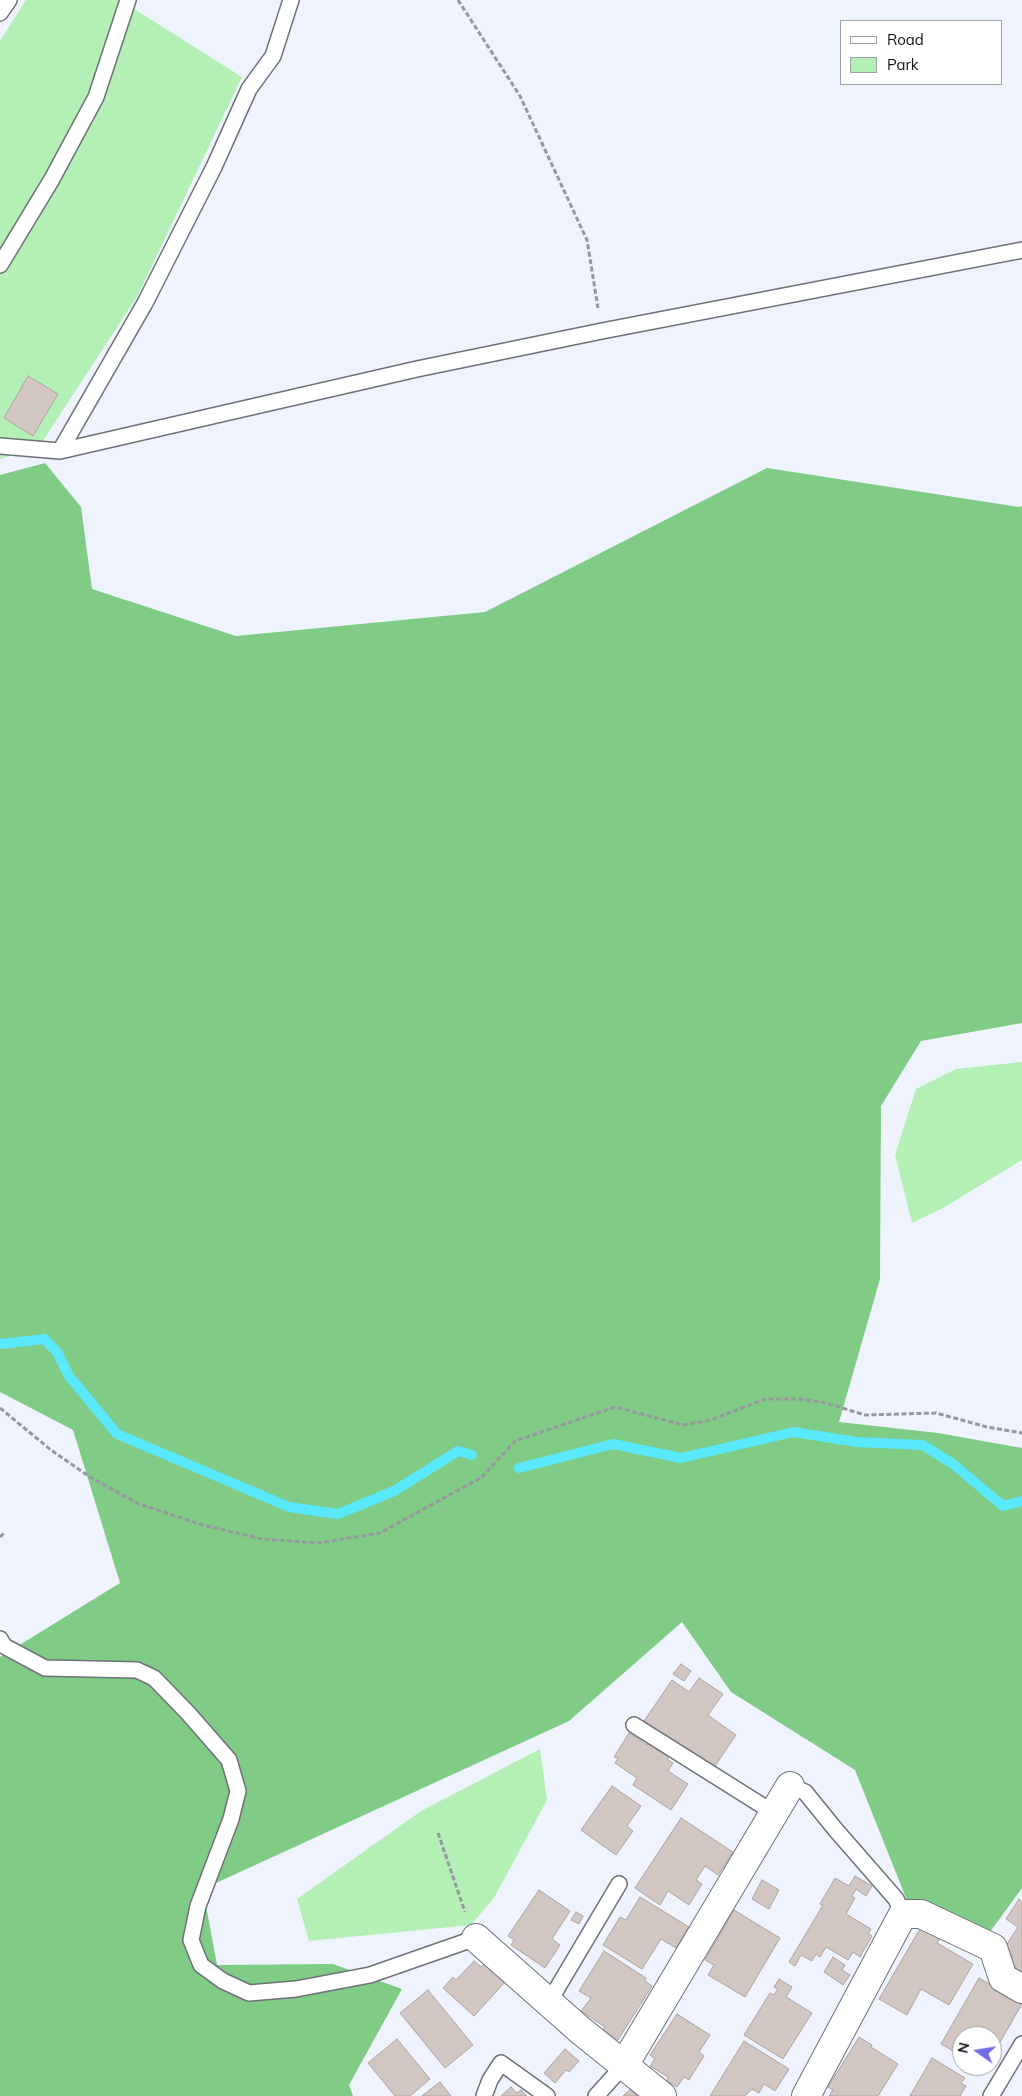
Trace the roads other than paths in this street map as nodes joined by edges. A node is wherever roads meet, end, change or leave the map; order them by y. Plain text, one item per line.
1 (8, 0) edge
2 (128, 0) edge
3 (291, 0) edge
4 (0, 13) edge
5 (1022, 250) edge
6 (0, 265) edge
7 (0, 446) edge
8 (60, 451) junction
9 (0, 1639) edge
10 (634, 1724) dead end
11 (790, 1786) joint
12 (774, 1813) junction
13 (619, 1884) dead end
14 (903, 1914) junction
15 (476, 1938) joint
16 (1022, 1989) edge
17 (549, 2002) junction
18 (1022, 2044) edge
19 (624, 2065) junction
20 (484, 2096) edge
21 (547, 2096) edge
22 (596, 2096) edge
23 (662, 2096) edge
24 (806, 2096) edge
25 (991, 2096) edge

1 - 4 lane
2 - 6 lane
3 - 8 lane
5 - 8 lane
7 - 8 lane
9 - 15 lane
10 - 12 lane
11 - 12 street
11 - 14 lane
12 - 19 street
13 - 17 lane
14 - 16 street
14 - 24 street
15 - 17 street
17 - 19 street
18 - 25 lane
19 - 22 lane
19 - 23 street
20 - 21 lane

